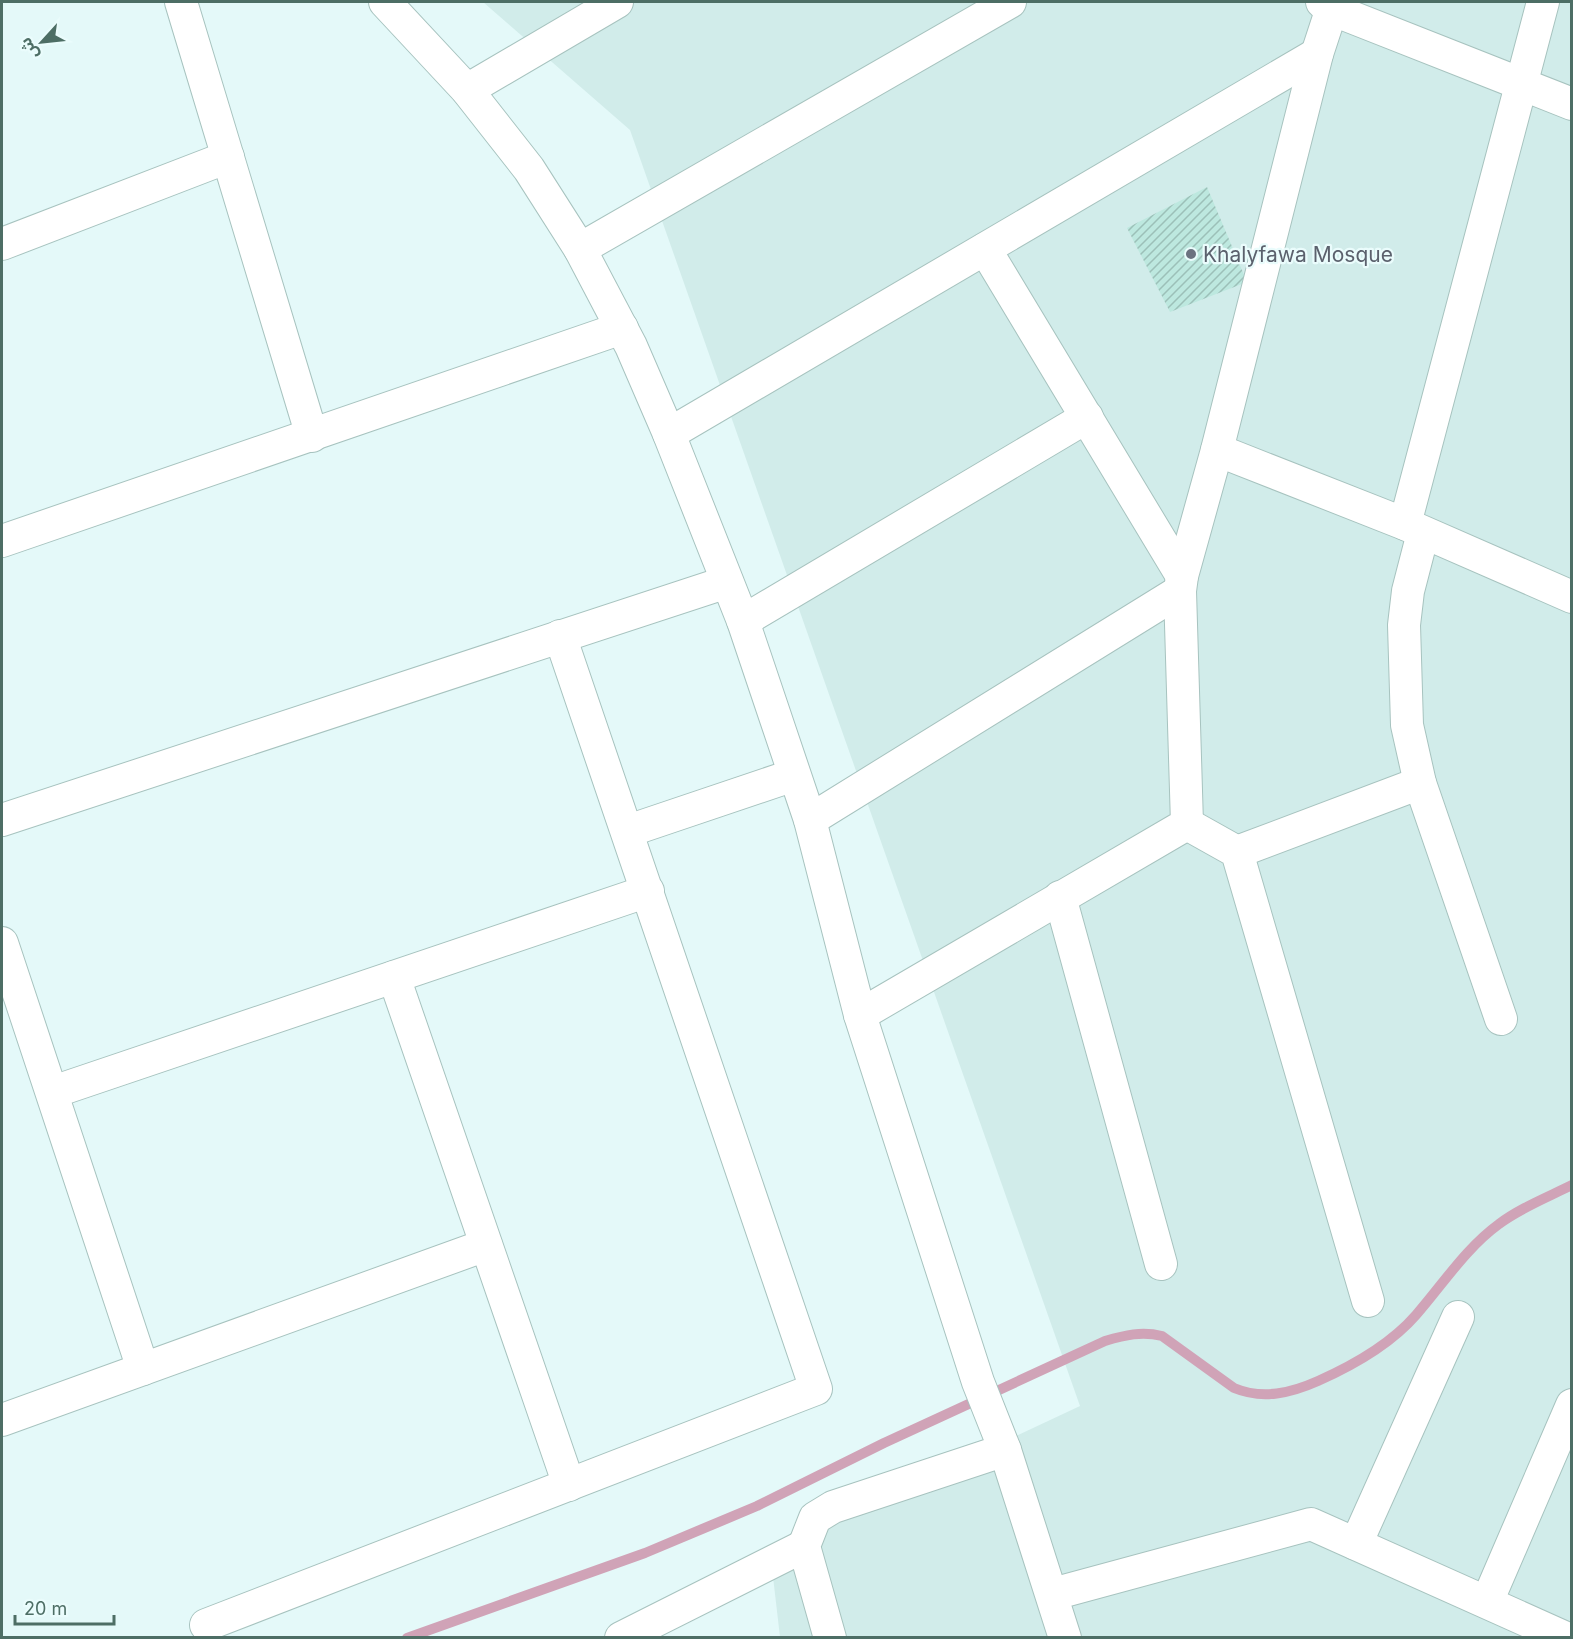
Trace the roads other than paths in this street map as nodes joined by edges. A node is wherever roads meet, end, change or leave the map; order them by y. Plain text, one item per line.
1 (181, 2) edge
2 (385, 2) edge
3 (617, 2) edge
4 (1010, 2) edge
5 (1543, 2) edge
6 (1329, 4) edge
7 (1317, 54) junction
8 (1520, 84) junction
9 (467, 90) junction
10 (1572, 104) edge
11 (228, 157) junction
12 (2, 244) edge
13 (580, 249) junction
14 (985, 249) junction
15 (621, 328) junction
16 (1087, 417) junction
17 (669, 434) junction
18 (312, 436) junction
19 (1217, 450) junction
20 (1414, 528) junction
21 (2, 541) edge
22 (727, 582) junction
23 (1181, 584) junction
24 (1572, 597) edge
25 (743, 621) junction
26 (560, 636) junction
27 (794, 775) junction
28 (1420, 783) junction
29 (2, 820) edge
30 (810, 820) junction
31 (1188, 824) junction
32 (628, 831) junction
33 (1237, 852) junction
34 (648, 891) junction
35 (1060, 897) junction
36 (2, 944) edge
37 (394, 977) junction
38 (860, 1016) junction
39 (1501, 1019) dead end
40 (53, 1092) junction
41 (486, 1245) junction
42 (1161, 1264) dead end
43 (1368, 1301) dead end
44 (1458, 1317) dead end
45 (143, 1369) junction
46 (1572, 1405) edge
47 (2, 1420) edge
48 (999, 1438) junction
49 (569, 1485) junction
50 (1356, 1544) junction
51 (804, 1546) junction
52 (1053, 1594) junction
53 (1487, 1602) junction
54 (206, 1625) dead end
55 (621, 1638) edge
56 (830, 1638) edge
57 (1065, 1638) edge
58 (1566, 1638) edge

1 - 11 street
2 - 9 street
3 - 9 street
4 - 13 street
5 - 8 street
6 - 7 street
6 - 8 street
7 - 14 street
7 - 19 street
8 - 10 street
8 - 20 street
9 - 13 street
11 - 12 street
11 - 18 street
13 - 15 street
14 - 16 street
14 - 17 street
15 - 17 street
15 - 18 street
16 - 23 street
16 - 25 street
17 - 22 street
18 - 21 street
19 - 20 street
19 - 23 street
20 - 24 street
20 - 28 street
22 - 25 street
22 - 26 street
23 - 30 street
23 - 31 street
25 - 27 street
26 - 29 street
26 - 32 street
27 - 30 street
27 - 32 street
28 - 33 street
28 - 39 street
30 - 38 street
31 - 33 street
31 - 35 street
32 - 34 street
33 - 43 street
34 - 37 street
34 - 49 street
35 - 38 street
35 - 42 street
36 - 40 street
37 - 40 street
37 - 41 street
38 - 48 street
40 - 45 street
41 - 45 street
41 - 49 street
44 - 50 street
45 - 47 street
46 - 53 street
48 - 51 street
48 - 52 street
49 - 54 street
50 - 52 street
50 - 53 street
51 - 55 street
51 - 56 street
52 - 57 street
53 - 58 street

